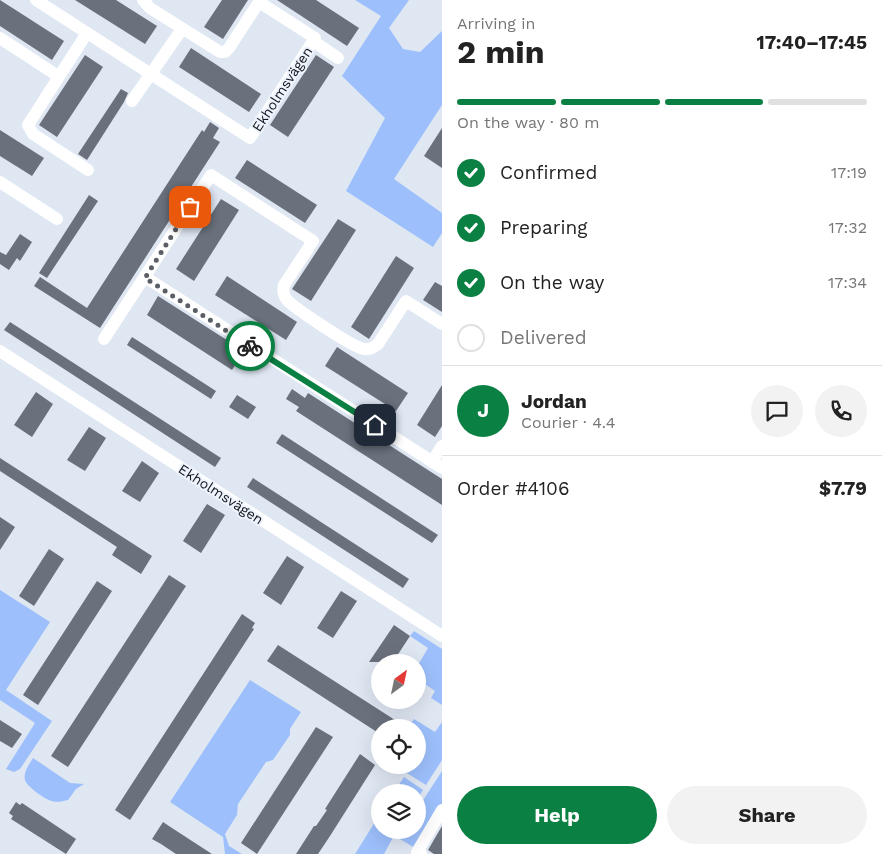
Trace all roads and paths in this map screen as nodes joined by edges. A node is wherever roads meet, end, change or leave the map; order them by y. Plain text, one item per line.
1 (36, 0) edge
2 (143, 0) edge
3 (52, 4) edge
4 (182, 29) junction
5 (87, 33) junction
6 (0, 38) edge
7 (313, 42) junction
8 (338, 58) dead end
9 (58, 76) junction
10 (151, 76) junction
11 (132, 101) dead end
12 (88, 170) dead end
13 (0, 182) edge
14 (57, 219) dead end
15 (145, 278) junction
16 (442, 324) edge
17 (104, 339) dead end
18 (0, 351) edge
19 (442, 446) edge
20 (437, 465) edge
21 (442, 636) edge
22 (442, 810) edge
23 (421, 854) edge

1 - 3 street, Ekholmsvägen
2 - 4 street, Ekholmsvägen
3 - 5 street, Ekholmsvägen
4 - 7 street, Ekholmsvägen
4 - 10 street
5 - 9 street
5 - 10 street, Ekholmsvägen
6 - 9 street
7 - 8 street, Ekholmsvägen
7 - 10 street, Ekholmsvägen
9 - 12 street
10 - 11 street
13 - 14 street
15 - 16 street
15 - 17 street
15 - 20 street
18 - 21 street, Ekholmsvägen
19 - 20 street
22 - 23 street

